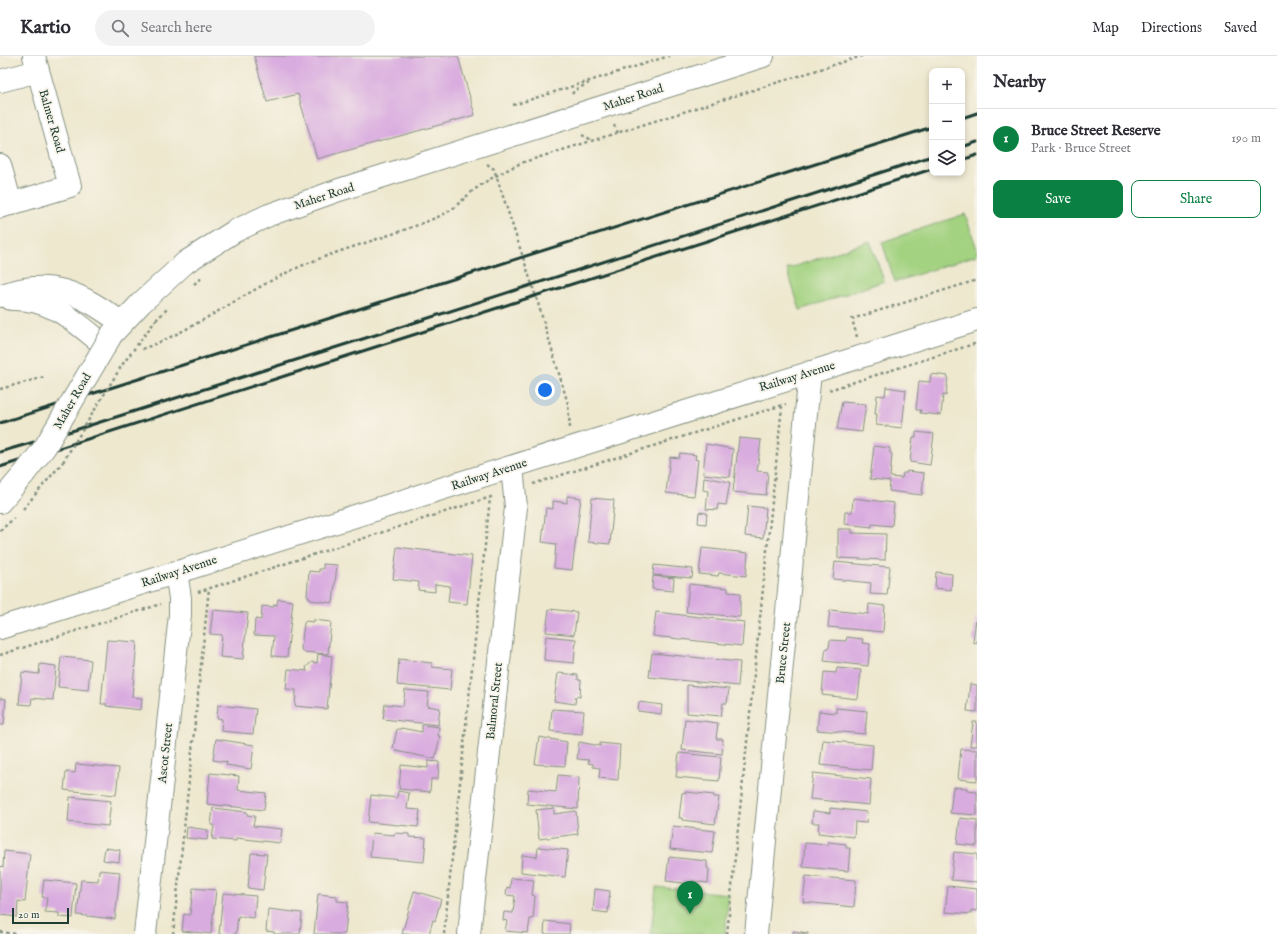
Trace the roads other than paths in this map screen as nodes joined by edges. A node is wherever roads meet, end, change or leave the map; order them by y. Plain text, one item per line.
1 (763, 56) edge
2 (36, 64) edge
3 (0, 81) edge
4 (0, 165) edge
5 (5, 205) edge
6 (0, 296) edge
7 (0, 300) edge
8 (977, 320) edge
9 (108, 335) junction
10 (810, 372) junction
11 (512, 467) junction
12 (0, 502) edge
13 (176, 572) junction
14 (0, 628) edge
15 (145, 934) edge
16 (469, 934) edge
17 (756, 934) edge

1 - 9 street, Maher Road
2 - 3 street
2 - 5 street, Balmer Road
4 - 5 street
6 - 9 street
7 - 9 street
8 - 10 street, Railway Avenue
9 - 12 street, Maher Road, bridge
10 - 11 street, Railway Avenue
10 - 17 street, Bruce Street
11 - 13 street, Railway Avenue
11 - 16 street, Balmoral Street
13 - 14 street, Railway Avenue
13 - 15 street, Ascot Street

